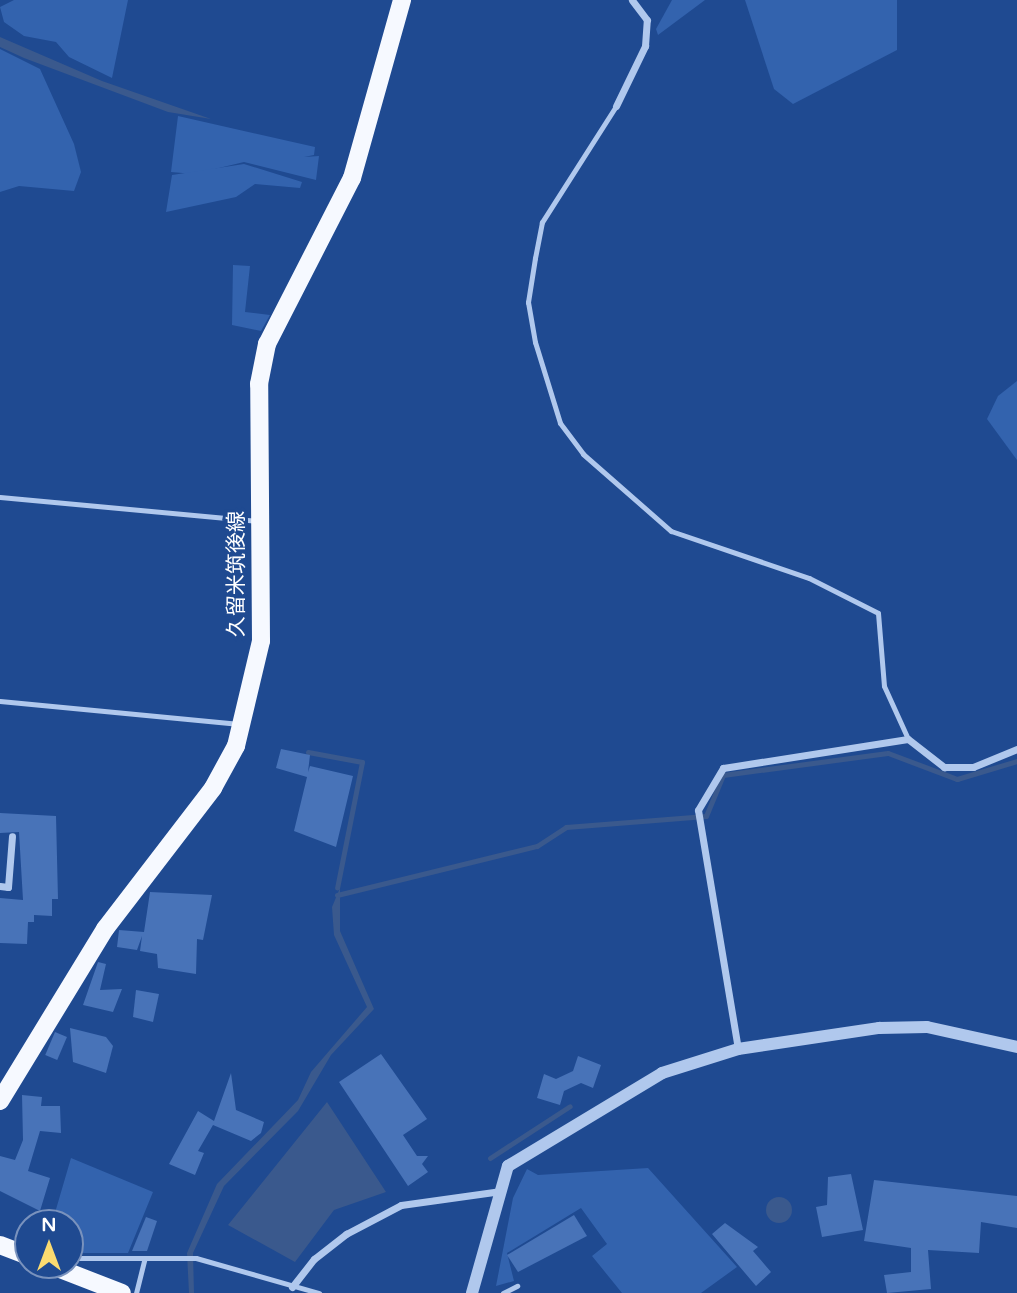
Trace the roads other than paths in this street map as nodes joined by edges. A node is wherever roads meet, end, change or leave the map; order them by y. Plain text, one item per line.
1 (402, 0) edge
2 (632, 0) edge
3 (616, 106) joint
4 (0, 497) edge
5 (260, 521) junction
6 (0, 701) edge
7 (243, 724) junction
8 (908, 739) junction
9 (1017, 749) edge
10 (12, 836) dead end
11 (0, 886) edge
12 (1017, 1047) edge
13 (738, 1049) junction
14 (0, 1101) edge
15 (501, 1191) junction
16 (84, 1258) edge
17 (145, 1258) junction
18 (84, 1278) edge
19 (517, 1286) dead end
20 (292, 1287) junction
21 (122, 1293) edge
22 (136, 1293) edge
23 (319, 1293) edge
24 (472, 1293) edge
25 (503, 1293) edge

1 - 5 main road, 久留米筑後線
2 - 3 street
3 - 8 lane
4 - 5 lane
5 - 7 main road, 久留米筑後線
6 - 7 lane
7 - 14 main road, 久留米筑後線
8 - 9 street
8 - 13 street
10 - 11 street
12 - 13 street
13 - 15 street
15 - 20 street
15 - 24 street
16 - 17 lane
17 - 20 lane
17 - 22 lane
18 - 21 main road
19 - 25 lane
20 - 23 lane

